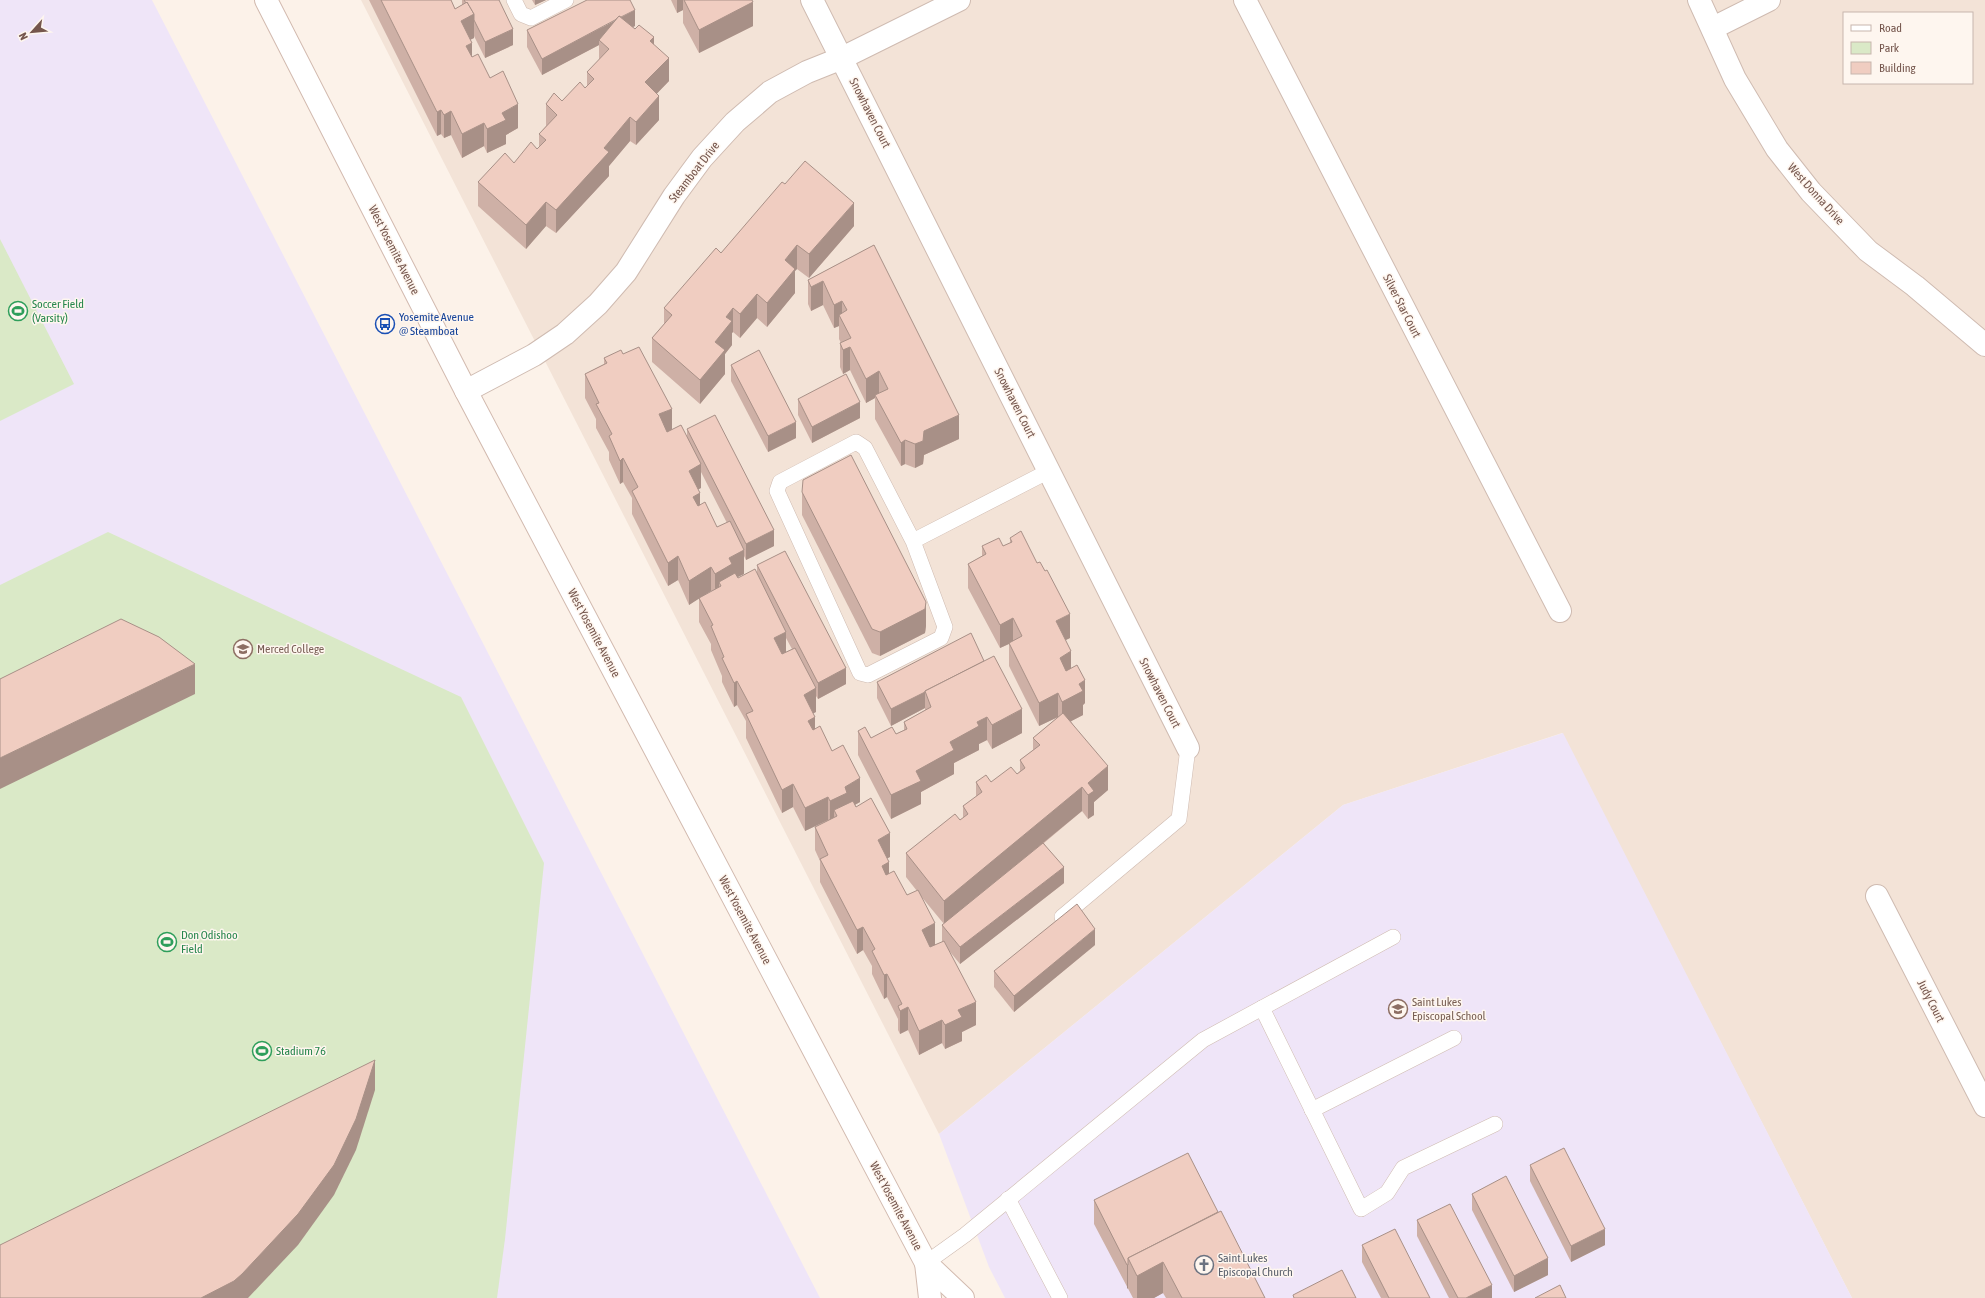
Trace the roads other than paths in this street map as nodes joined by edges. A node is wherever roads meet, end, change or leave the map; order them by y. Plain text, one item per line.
1 (266, 0) edge
2 (514, 0) edge
3 (566, 0) edge
4 (812, 0) edge
5 (959, 0) edge
6 (1245, 0) edge
7 (1699, 0) edge
8 (1769, 0) edge
9 (1713, 28) junction
10 (842, 58) junction
11 (1985, 345) edge
12 (466, 391) junction
13 (1049, 471) junction
14 (913, 541) junction
15 (1560, 611) dead end
16 (1188, 748) joint
17 (1877, 896) dead end
18 (1048, 929) edge
19 (1393, 937) dead end
20 (1262, 1008) junction
21 (1454, 1038) dead end
22 (1985, 1106) edge
23 (1312, 1110) junction
24 (1495, 1124) dead end
25 (1008, 1199) junction
26 (926, 1264) junction
27 (930, 1298) edge
28 (963, 1298) edge
29 (1060, 1298) edge

1 - 12 street, West Yosemite Avenue
2 - 3 lane
4 - 10 street, Snowhaven Court
5 - 10 street, Steamboat Drive
6 - 15 street, Silver Star Court
7 - 9 street, West Donna Drive
8 - 9 street
9 - 11 street, West Donna Drive
10 - 12 street, Steamboat Drive
10 - 13 street, Snowhaven Court
12 - 26 street, West Yosemite Avenue
13 - 14 lane
13 - 16 street, Snowhaven Court
14 - 14 lane
16 - 18 lane
17 - 22 street, Judy Court
19 - 20 lane
20 - 23 lane
20 - 25 lane
21 - 23 lane
23 - 24 lane
25 - 26 lane
25 - 29 lane
26 - 27 street, West Yosemite Avenue
26 - 28 street, West Yosemite Avenue

